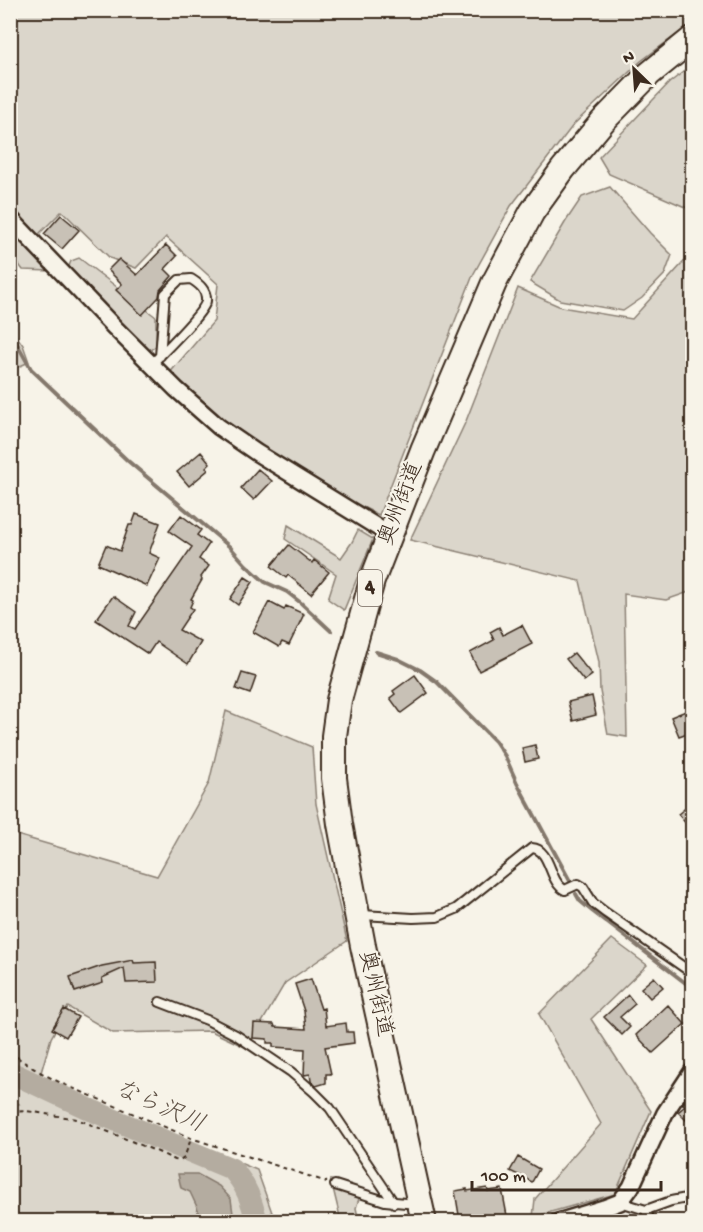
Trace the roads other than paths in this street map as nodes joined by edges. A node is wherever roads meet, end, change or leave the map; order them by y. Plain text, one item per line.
1 (693, 39) edge
2 (10, 218) edge
3 (156, 361) junction
4 (390, 535) junction
5 (357, 914) junction
6 (693, 973) edge
7 (160, 1002) dead end
8 (693, 1072) edge
9 (335, 1185) road end
10 (693, 1197) edge
11 (620, 1202) junction
12 (394, 1203) junction
13 (646, 1210) junction
14 (422, 1213) edge
15 (558, 1221) edge
16 (650, 1221) edge

1 - 4 highway, 奥州街道 / 4
2 - 3 street
3 - 3 lane
3 - 4 street
4 - 5 highway, 奥州街道 / 4
5 - 6 lane
5 - 14 highway, 奥州街道 / 4
7 - 12 lane
8 - 11 street
9 - 12 lane
10 - 13 lane
11 - 13 lane
11 - 15 street
12 - 14 lane
13 - 16 lane

